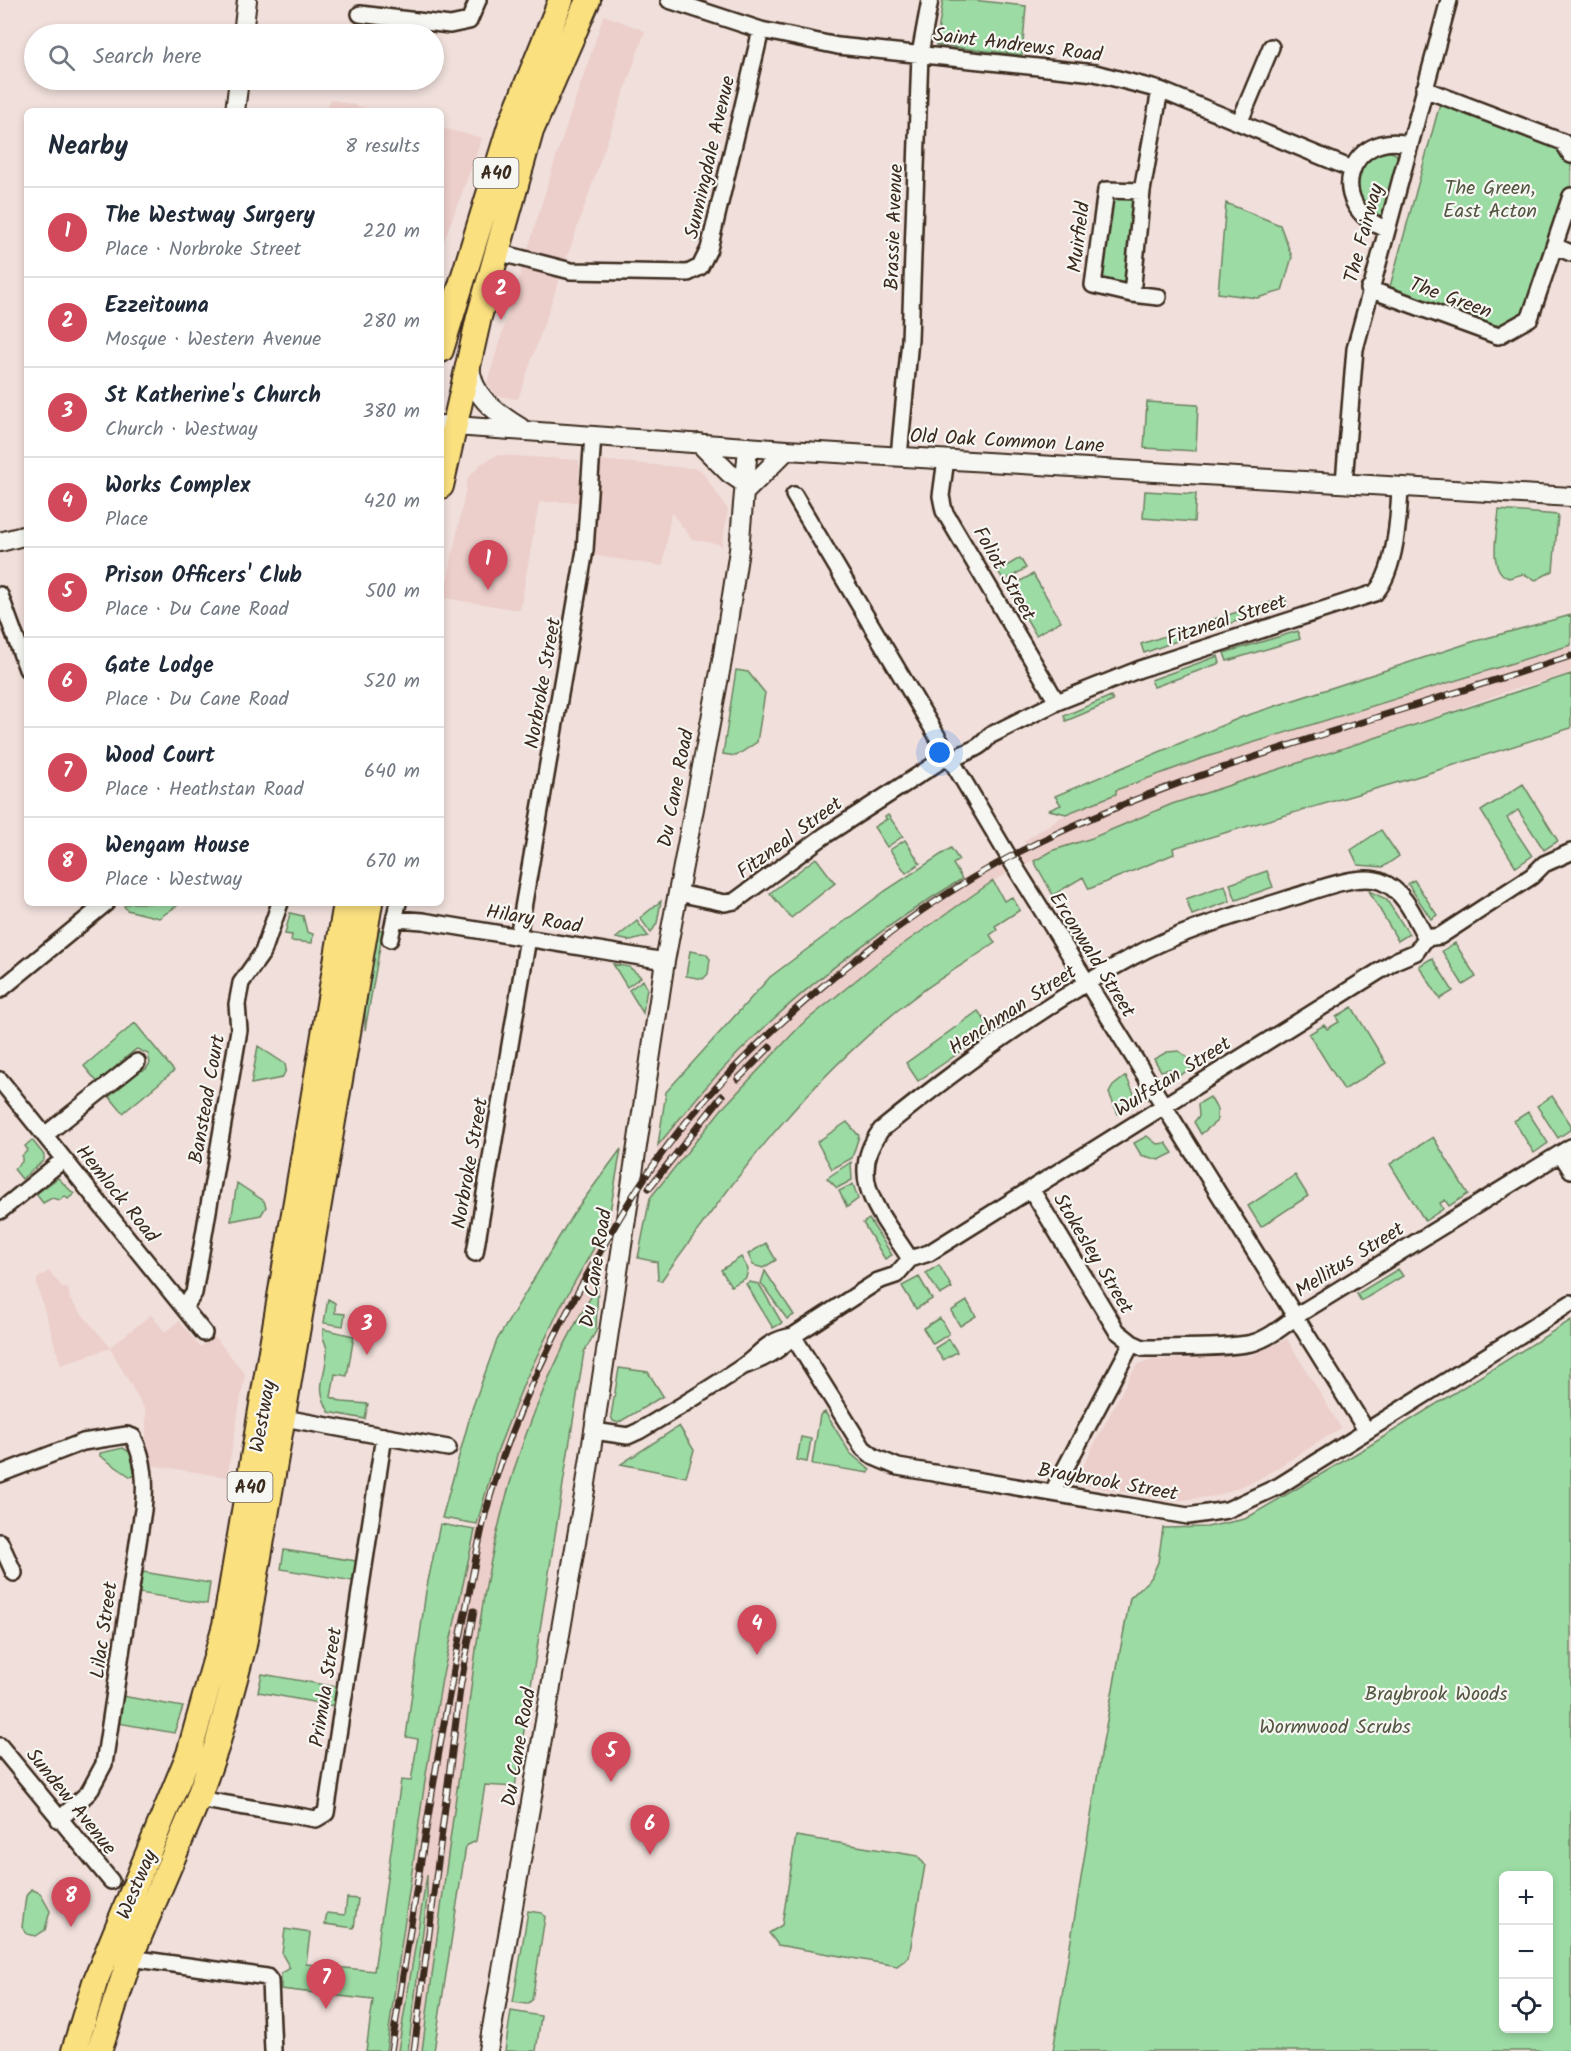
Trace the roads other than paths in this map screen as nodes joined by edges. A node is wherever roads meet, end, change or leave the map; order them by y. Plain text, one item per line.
1 (247, 0) edge
2 (478, 0) edge
3 (561, 0) edge
4 (588, 0) edge
5 (669, 0) edge
6 (930, 0) edge
7 (1449, 0) edge
8 (360, 14) dead end
9 (244, 24) edge
10 (442, 24) edge
11 (444, 24) edge
12 (761, 30) junction
13 (1271, 47) dead end
14 (920, 54) junction
15 (1424, 89) junction
16 (237, 90) edge
17 (1160, 90) junction
18 (235, 108) edge
19 (1240, 121) junction
20 (1409, 144) junction
21 (1571, 155) edge
22 (1352, 169) junction
23 (1142, 191) junction
24 (1571, 196) edge
25 (1386, 229) junction
26 (1554, 246) junction
27 (497, 252) junction
28 (1571, 253) edge
29 (1369, 289) junction
30 (1132, 294) junction
31 (1158, 297) dead end
32 (444, 340) edge
33 (470, 356) junction
34 (447, 425) edge
35 (522, 429) junction
36 (593, 435) junction
37 (699, 443) junction
38 (748, 447) junction
39 (787, 450) junction
40 (444, 456) edge
41 (899, 456) junction
42 (946, 459) junction
43 (1344, 482) junction
44 (1400, 486) junction
45 (745, 488) junction
46 (794, 495) dead end
47 (1571, 497) edge
48 (24, 537) edge
49 (0, 542) edge
50 (0, 595) edge
51 (24, 661) edge
52 (1057, 702) junction
53 (949, 758) junction
54 (1571, 852) edge
55 (678, 893) junction
56 (102, 906) edge
57 (279, 906) edge
58 (345, 906) edge
59 (369, 906) edge
60 (397, 906) edge
61 (395, 919) junction
62 (523, 938) junction
63 (1426, 938) junction
64 (390, 939) dead end
65 (665, 961) junction
66 (1087, 985) junction
67 (0, 990) edge
68 (137, 1062) dead end
69 (0, 1080) edge
70 (1164, 1108) junction
71 (45, 1136) junction
72 (1566, 1151) edge
73 (63, 1160) junction
74 (1571, 1170) edge
75 (1031, 1189) junction
76 (0, 1211) edge
77 (475, 1253) dead end
78 (910, 1259) junction
79 (1571, 1303) edge
80 (184, 1308) junction
81 (1295, 1317) junction
82 (204, 1333) dead end
83 (793, 1336) junction
84 (1132, 1343) junction
85 (284, 1418) junction
86 (1366, 1430) junction
87 (594, 1431) junction
88 (384, 1436) junction
89 (448, 1448) dead end
90 (0, 1474) edge
91 (1052, 1493) junction
92 (0, 1542) edge
93 (14, 1573) dead end
94 (0, 1746) edge
95 (198, 1799) junction
96 (59, 1820) junction
97 (111, 1881) dead end
98 (130, 1958) junction
99 (74, 2051) edge
100 (99, 2051) edge
101 (273, 2051) edge
102 (488, 2051) edge

1 - 9 street
2 - 11 street
3 - 32 highway, A40
4 - 27 highway, A40
5 - 12 street, Saint Andrews Road
6 - 14 street, Brassie Avenue
7 - 15 street, The Fairway
8 - 10 street
12 - 14 street, Saint Andrews Road
12 - 27 street, Sunningdale Avenue
13 - 19 street
14 - 17 street, Saint Andrews Road
14 - 41 street, Brassie Avenue
15 - 20 street, The Fairway
15 - 21 street
16 - 18 street
17 - 19 street, Saint Andrews Road
17 - 23 street
19 - 22 street, Saint Andrews Road
20 - 22 street
20 - 25 street, The Fairway
22 - 25 street
23 - 30 street
23 - 30 street, Muirfield
24 - 26 street, The Green
25 - 29 street, The Fairway
26 - 28 street
26 - 29 street, The Green
27 - 33 highway, A40
29 - 43 street, The Fairway
30 - 31 street, Muirfield
33 - 34 highway, A40
33 - 35 street
34 - 35 street, Old Oak Common Lane
34 - 40 highway, A40
35 - 36 street, Old Oak Common Lane
36 - 37 street, Old Oak Common Lane
36 - 62 street, Norbroke Street
37 - 38 street, Old Oak Common Lane
37 - 45 street
38 - 39 street, Old Oak Common Lane
38 - 45 street, Du Cane Road
39 - 41 street, Old Oak Common Lane
39 - 45 street
41 - 42 street, Old Oak Common Lane
42 - 43 street, Old Oak Common Lane
42 - 52 street, Foliot Street
43 - 44 street, Old Oak Common Lane
44 - 47 street, Old Oak Common Lane
44 - 52 street, Fitzneal Street
45 - 55 street, Du Cane Road
46 - 53 street, Erconwald Street
48 - 49 street
50 - 51 street
52 - 53 street, Fitzneal Street
53 - 55 street, Fitzneal Street
53 - 66 street, Erconwald Street
54 - 63 street, Wulfstan Street
55 - 65 street, Du Cane Road
56 - 67 street
57 - 80 street, Banstead Court
58 - 99 highway, Westway / A40
59 - 85 highway, Westway / A40
60 - 61 street
61 - 62 street, Hilary Road
61 - 64 street
62 - 65 street, Hilary Road
62 - 77 street, Norbroke Street
63 - 66 street, Henchman Street
63 - 70 street, Wulfstan Street
65 - 87 street, Du Cane Road
66 - 70 street, Erconwald Street
66 - 78 street, Henchman Street
68 - 71 street
69 - 71 street, Hemlock Road
70 - 75 street, Wulfstan Street
70 - 81 street, Erconwald Street
71 - 73 street, Hemlock Road
72 - 74 street
72 - 81 street, Mellitus Street
73 - 76 street
73 - 80 street, Hemlock Road
75 - 78 street, Wulfstan Street
75 - 84 street, Stokesley Street
78 - 83 street, Wulfstan Street
79 - 86 street, Braybrook Street
80 - 82 street, Hemlock Road
81 - 84 street, Mellitus Street
81 - 86 street, Erconwald Street
83 - 87 street, Wulfstan Street
83 - 91 street, Braybrook Street
84 - 91 street, Stokesley Street
85 - 88 street
85 - 95 highway, Westway / A40
86 - 91 street, Braybrook Street
87 - 102 street, Du Cane Road
88 - 89 street
88 - 95 street, Primula Street
90 - 96 street, Lilac Street
92 - 93 street
94 - 96 street, Sundew Avenue
95 - 98 highway, Westway / A40
96 - 97 street, Sundew Avenue
98 - 100 highway, Westway / A40
98 - 101 street

